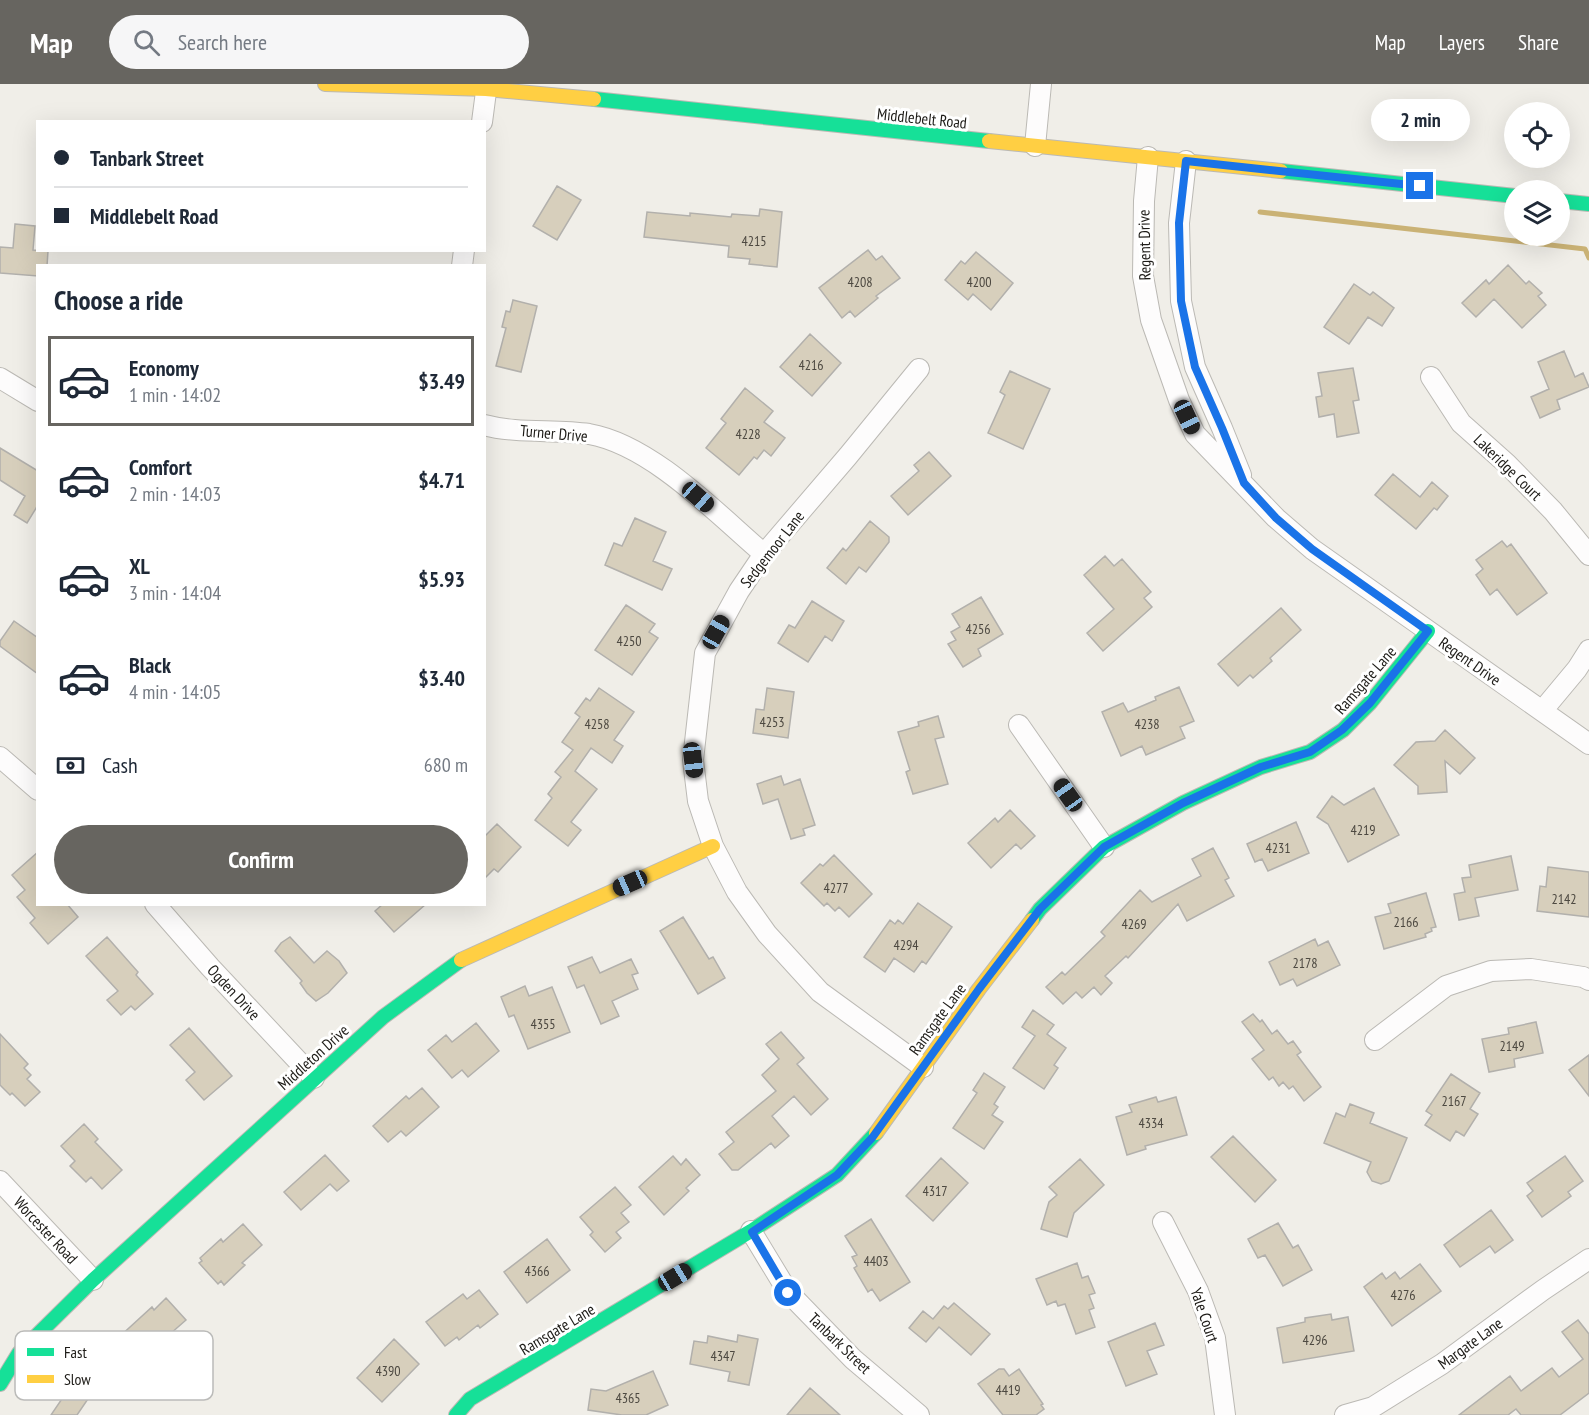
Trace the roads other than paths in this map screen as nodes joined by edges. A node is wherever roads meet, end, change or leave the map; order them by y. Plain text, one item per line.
1 (325, 84) edge
2 (1041, 84) edge
3 (486, 87) edge
4 (482, 120) edge
5 (1035, 146) junction
6 (1148, 157) junction
7 (1186, 161) junction
8 (1504, 195) edge
9 (1570, 202) edge
10 (1589, 204) edge
11 (919, 369) dead end
12 (1431, 377) dead end
13 (0, 378) edge
14 (36, 400) edge
15 (486, 425) edge
16 (1244, 483) junction
17 (764, 554) junction
18 (1589, 555) edge
19 (1428, 631) junction
20 (1589, 650) edge
21 (1542, 711) junction
22 (1019, 725) dead end
23 (1589, 744) edge
24 (0, 757) edge
25 (36, 788) edge
26 (713, 846) junction
27 (1104, 847) junction
28 (157, 906) edge
29 (1589, 980) edge
30 (1375, 1040) dead end
31 (923, 1067) junction
32 (314, 1078) junction
33 (0, 1181) edge
34 (1163, 1222) dead end
35 (752, 1232) junction
36 (1589, 1259) edge
37 (93, 1280) junction
38 (41, 1331) edge
39 (15, 1360) edge
40 (0, 1384) edge
41 (456, 1415) edge
42 (919, 1415) edge
43 (1225, 1415) edge
44 (1345, 1415) edge

1 - 3 street, Middlebelt Road
2 - 5 street
3 - 4 street
3 - 5 street, Middlebelt Road
5 - 6 street, Middlebelt Road
6 - 7 street, Middlebelt Road
6 - 16 street, Regent Drive
7 - 8 street, Middlebelt Road
7 - 16 street, Regent Drive
9 - 10 street
11 - 17 street, Sedgemoor Lane
12 - 18 street, Lakeridge Court
13 - 14 street
15 - 17 street, Turner Drive
16 - 19 street, Regent Drive
17 - 26 street, Sedgemoor Lane
19 - 21 street, Regent Drive
19 - 27 street, Ramsgate Lane
20 - 21 street
21 - 23 street, Regent Drive
22 - 27 street
24 - 25 street
26 - 31 street, Sedgemoor Lane
26 - 32 street, Middleton Drive
27 - 31 street, Ramsgate Lane
28 - 32 street, Ogden Drive
29 - 30 street
31 - 35 street, Ramsgate Lane
32 - 37 street, Middleton Drive
33 - 37 street, Worcester Road
34 - 43 street, Yale Court
35 - 41 street, Ramsgate Lane
35 - 42 street, Tanbark Street
36 - 44 street, Margate Lane
37 - 38 street, Middleton Drive
39 - 40 street, Middleton Drive

